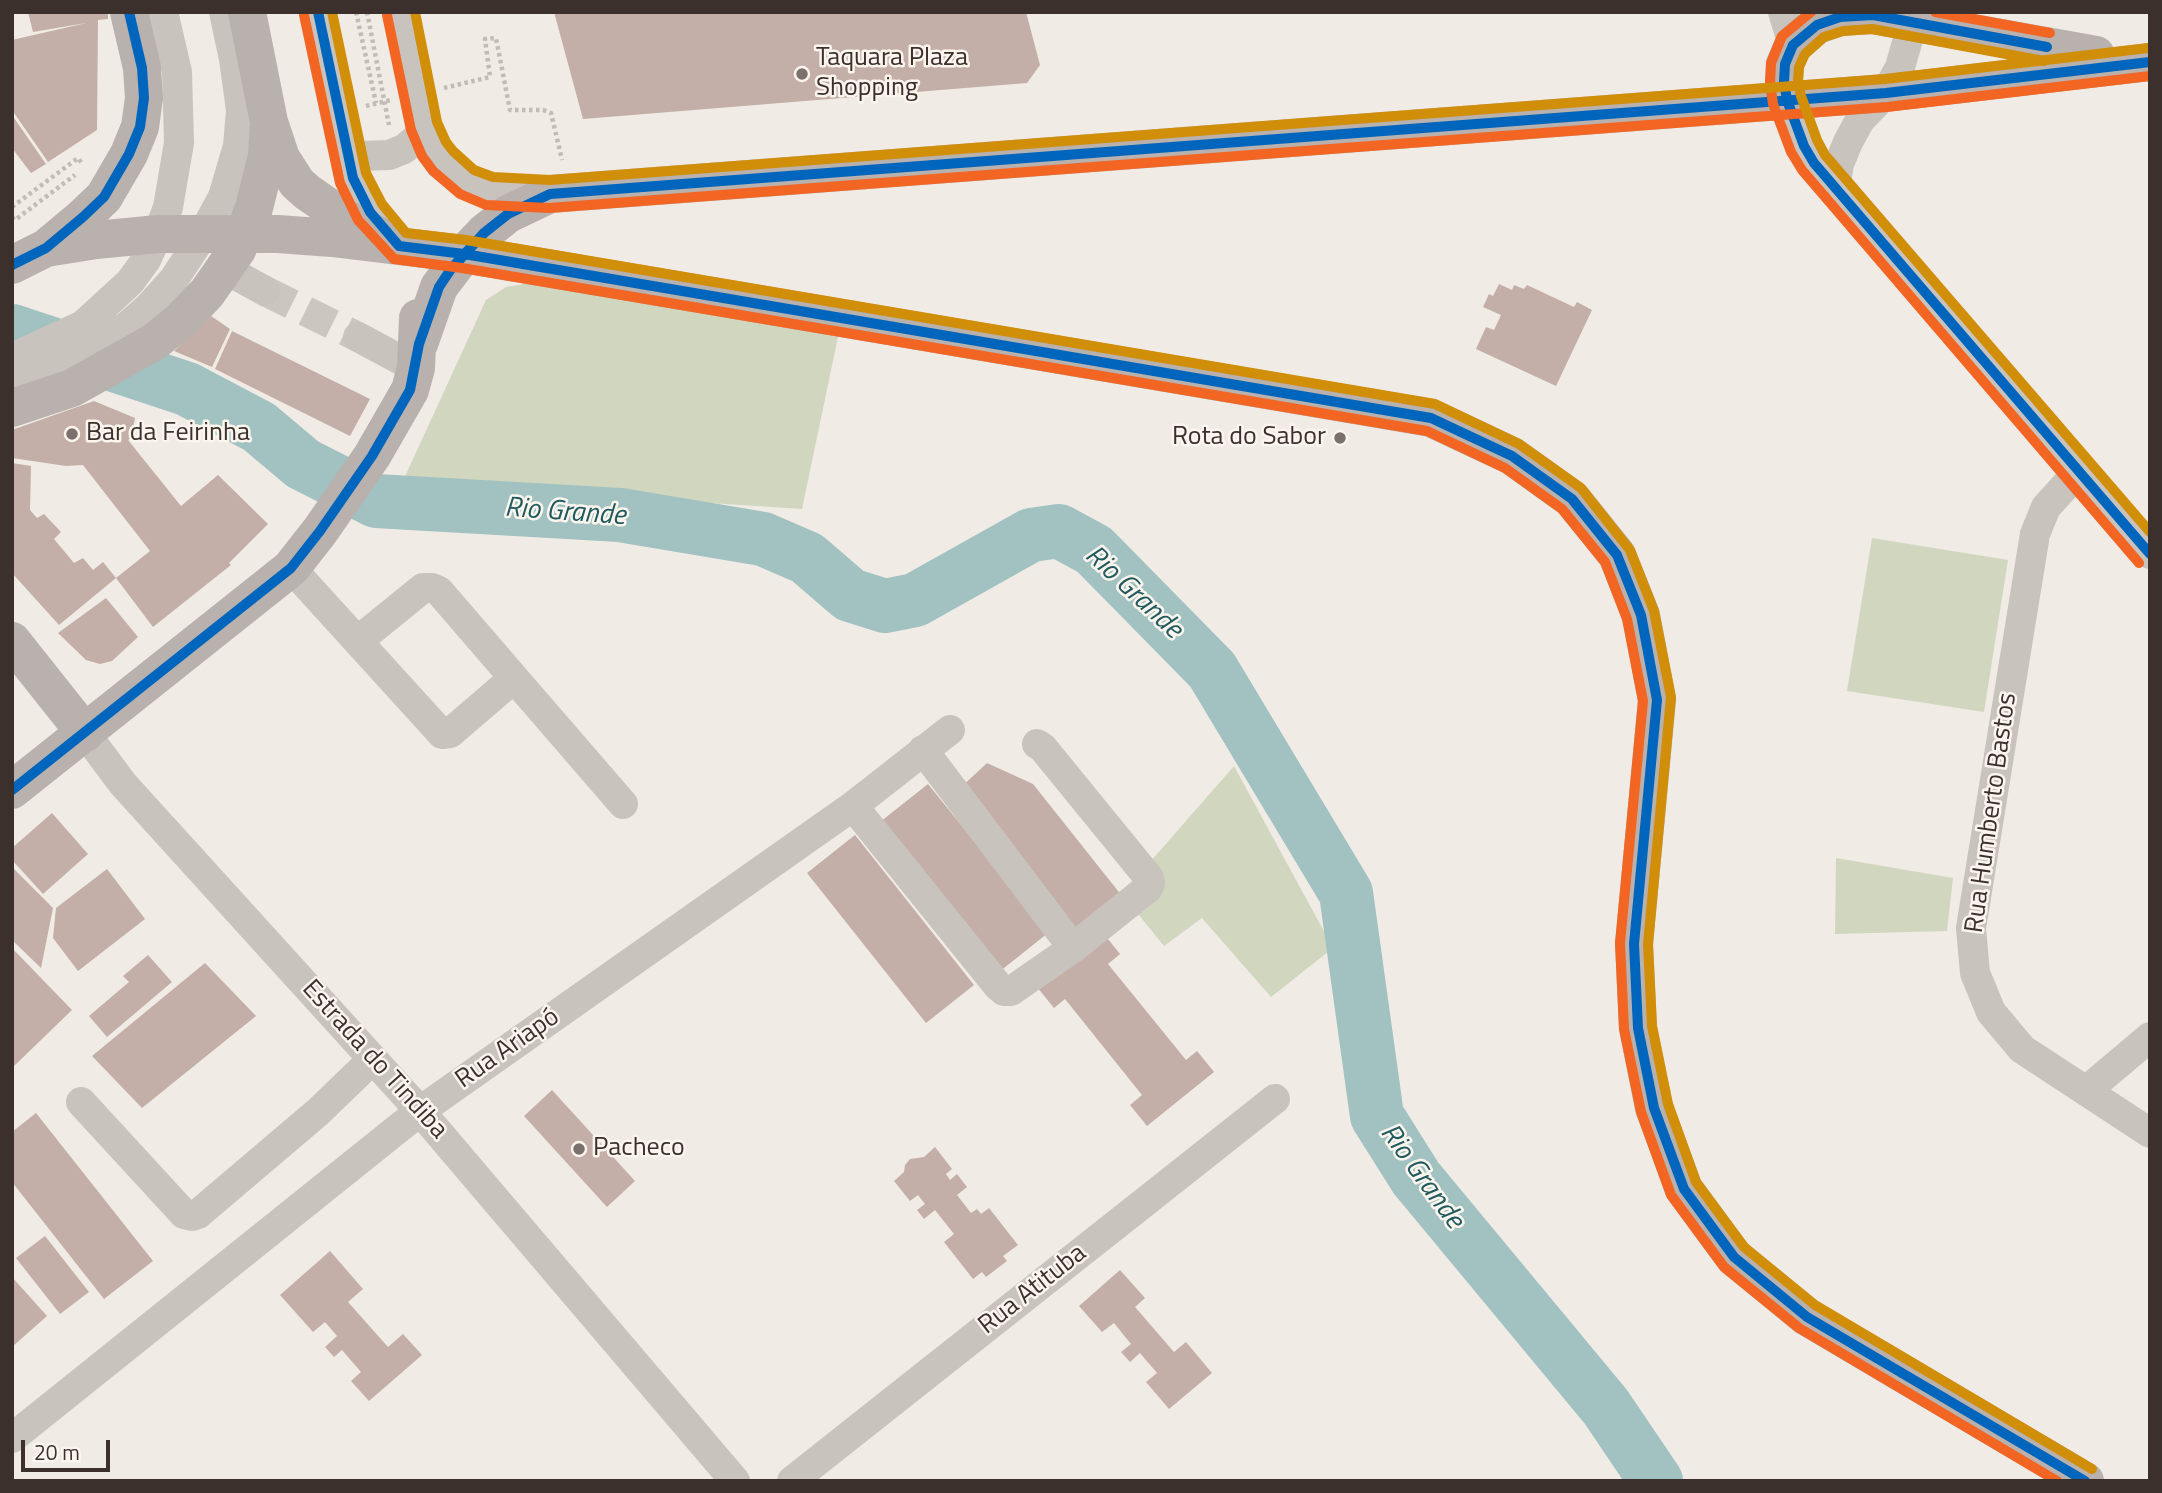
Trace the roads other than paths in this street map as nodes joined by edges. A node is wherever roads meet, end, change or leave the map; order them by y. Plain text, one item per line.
1 (129, 12) edge
2 (163, 12) edge
3 (223, 12) edge
4 (247, 12) edge
5 (318, 12) edge
6 (401, 12) edge
7 (1856, 14) edge
8 (1913, 17) edge
9 (1788, 28) edge
10 (2146, 63) edge
11 (1886, 93) junction
12 (1787, 100) junction
13 (269, 122) junction
14 (424, 126) junction
15 (347, 153) junction
16 (557, 182) junction
17 (1835, 188) junction
18 (204, 233) junction
19 (158, 234) junction
20 (244, 234) junction
21 (400, 246) junction
22 (46, 248) junction
23 (464, 254) junction
24 (12, 265) edge
25 (225, 269) junction
26 (265, 291) tunnel mouth
27 (91, 334) junction
28 (358, 337) tunnel mouth
29 (417, 356) junction
30 (12, 358) edge
31 (12, 384) edge
32 (12, 408) edge
33 (2080, 470) junction
34 (2150, 554) edge
35 (291, 568) junction
36 (359, 640) junction
37 (12, 641) edge
38 (514, 678) junction
39 (950, 730) dead end
40 (85, 733) junction
41 (1037, 744) dead end
42 (923, 750) junction
43 (12, 790) edge
44 (623, 804) dead end
45 (853, 806) junction
46 (1073, 948) junction
47 (2150, 1037) edge
48 (373, 1059) junction
49 (2086, 1091) junction
50 (1275, 1099) dead end
51 (81, 1102) dead end
52 (420, 1111) junction
53 (2150, 1133) edge
54 (12, 1438) edge
55 (734, 1481) edge
56 (792, 1481) edge
57 (2085, 1481) edge

1 - 22 main road
2 - 19 street
3 - 18 street
4 - 13 main road
5 - 15 street
6 - 14 street
7 - 8 main road
7 - 9 main road
8 - 10 main road
8 - 11 street
9 - 12 main road
10 - 11 main road
11 - 12 main road
11 - 17 street
12 - 16 main road
12 - 17 street
13 - 20 main road
13 - 21 main road
14 - 15 street
14 - 16 street
15 - 21 street
16 - 23 main road
17 - 33 street
18 - 19 main road
18 - 20 main road
18 - 27 street
19 - 22 main road
19 - 27 street
20 - 21 main road
20 - 25 main road
21 - 23 main road
21 - 29 main road
22 - 24 main road
23 - 29 main road
23 - 57 main road
25 - 26 street
25 - 32 main road
27 - 30 street
27 - 31 street
28 - 29 street
29 - 35 main road
33 - 34 street
33 - 49 street, Rua Humberto Bastos
35 - 36 street
35 - 40 main road
36 - 38 street
36 - 38 street
37 - 40 main road, Estrada do Tindiba
38 - 44 street
39 - 42 street, Rua Ariapó
40 - 43 main road
40 - 48 street, Estrada do Tindiba
41 - 46 street
42 - 45 street, Rua Ariapó
42 - 46 street
45 - 46 street
45 - 52 street, Rua Ariapó
47 - 49 street
48 - 51 street
48 - 52 street, Estrada do Tindiba
49 - 53 street, Rua Humberto Bastos
50 - 56 street, Rua Atituba
52 - 54 street, Rua Ariapó
52 - 55 street, Estrada do Tindiba

